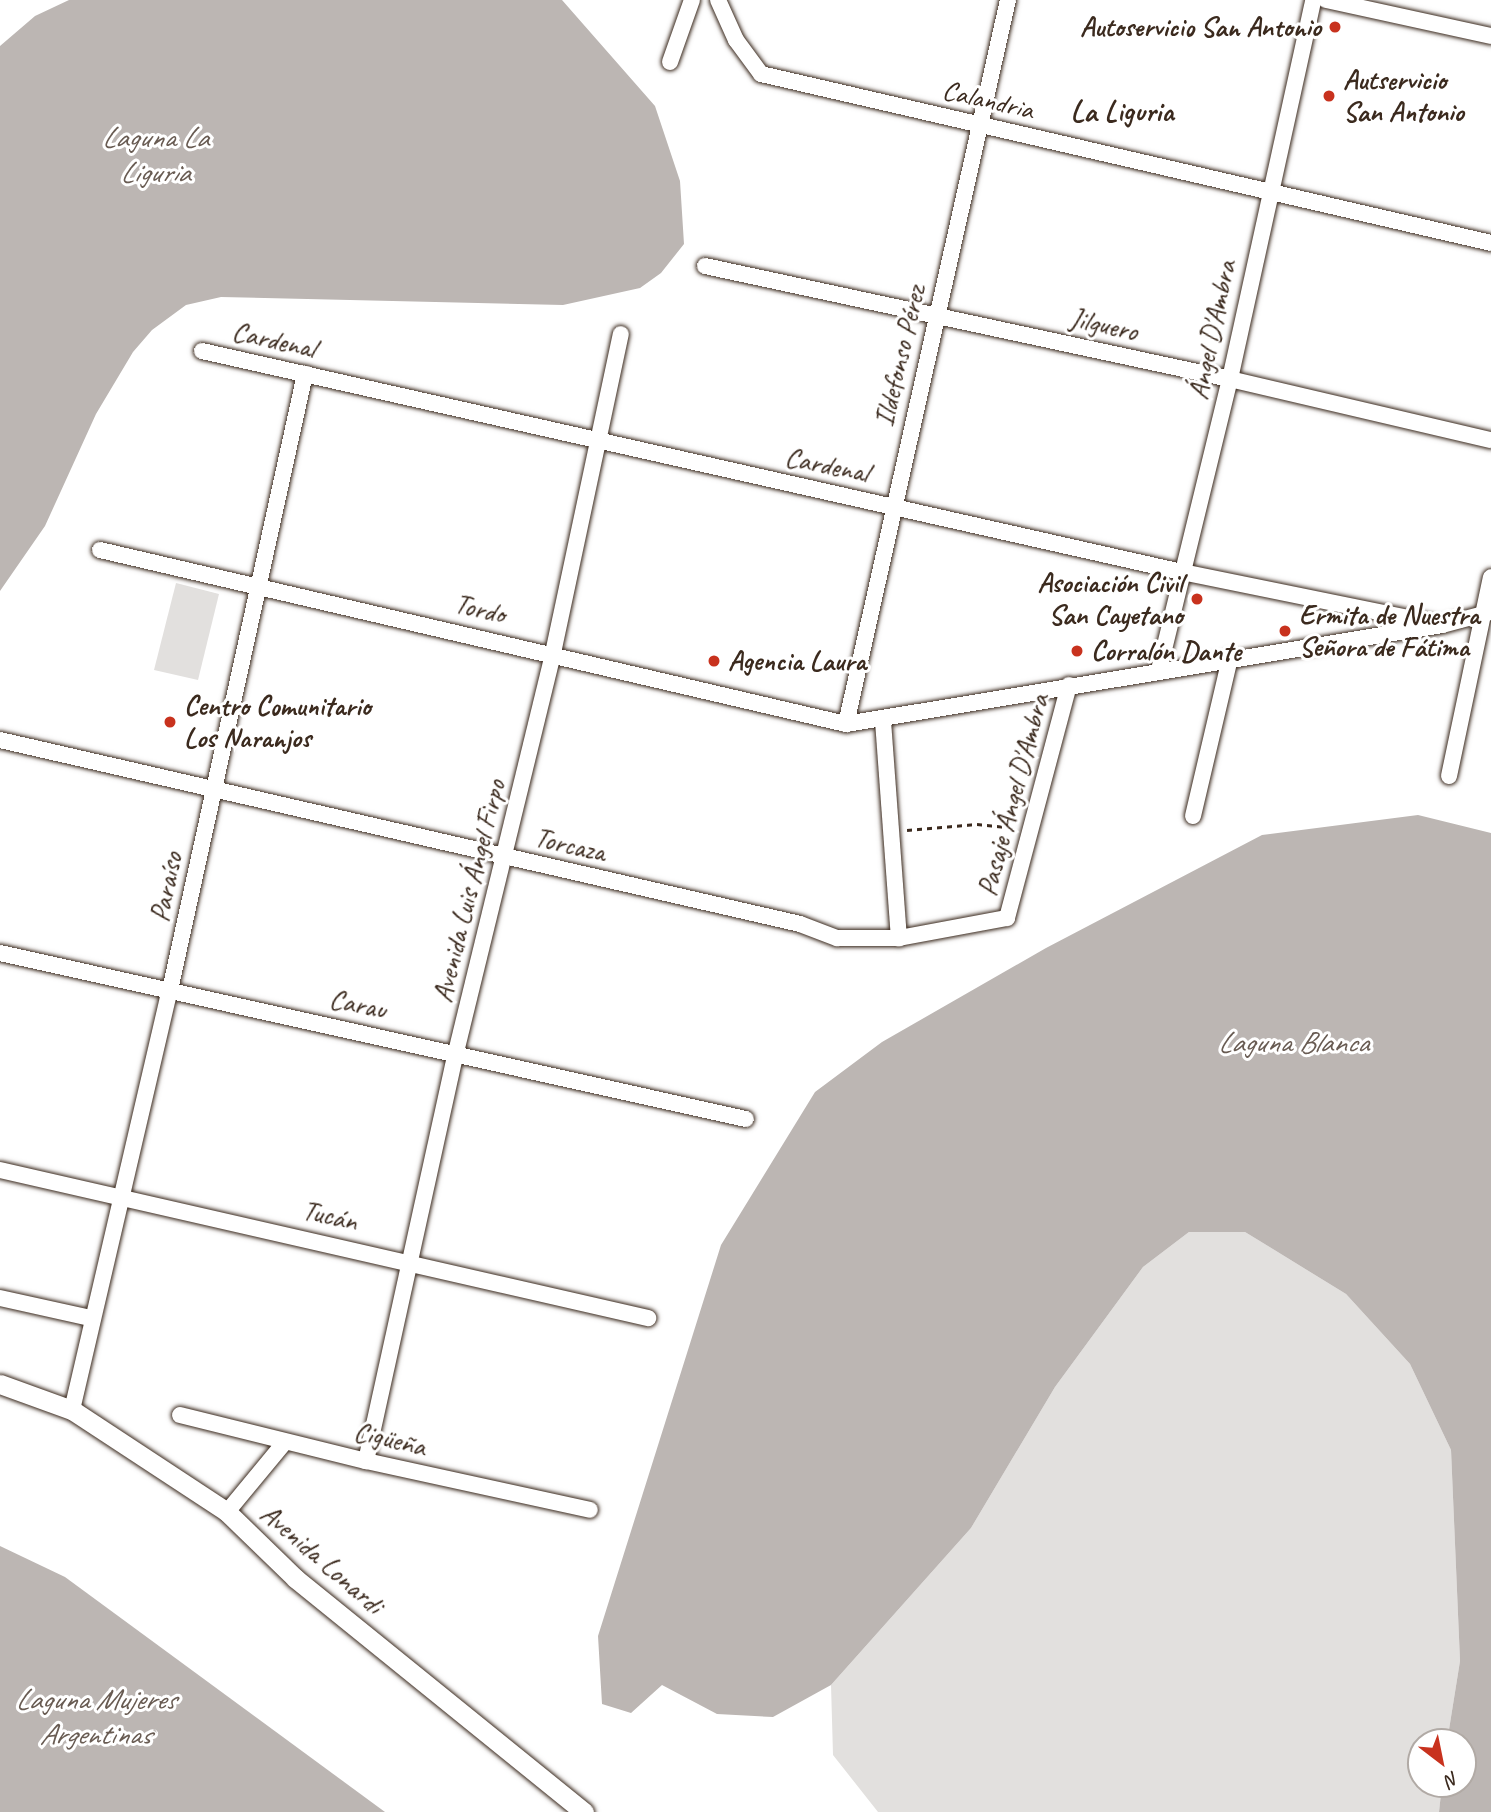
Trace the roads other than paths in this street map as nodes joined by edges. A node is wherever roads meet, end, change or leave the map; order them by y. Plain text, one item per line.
1 (692, 0) edge
2 (718, 0) edge
3 (1008, 0) edge
4 (1313, 0) edge
5 (1326, 0) edge
6 (1491, 36) edge
7 (670, 62) dead end
8 (981, 126) junction
9 (1269, 190) junction
10 (1491, 243) edge
11 (705, 266) dead end
12 (936, 316) junction
13 (621, 334) dead end
14 (202, 351) dead end
15 (305, 374) junction
16 (1230, 379) junction
17 (1491, 440) edge
18 (597, 442) junction
19 (892, 506) junction
20 (100, 550) dead end
21 (1182, 572) junction
22 (1491, 577) edge
23 (260, 585) junction
24 (1487, 613) edge
25 (1442, 625) junction
26 (553, 653) junction
27 (1230, 658) junction
28 (1159, 670) junction
29 (1069, 685) junction
30 (883, 722) junction
31 (846, 724) junction
32 (0, 740) edge
33 (1449, 776) dead end
34 (215, 787) junction
35 (1193, 816) dead end
36 (505, 857) junction
37 (1007, 918) joint
38 (899, 938) junction
39 (0, 953) edge
40 (170, 990) junction
41 (456, 1052) junction
42 (746, 1119) dead end
43 (0, 1170) edge
44 (120, 1196) junction
45 (410, 1260) junction
46 (0, 1298) edge
47 (90, 1318) junction
48 (648, 1318) dead end
49 (0, 1384) edge
50 (72, 1410) junction
51 (180, 1415) dead end
52 (285, 1443) junction
53 (366, 1461) junction
54 (590, 1510) dead end
55 (227, 1512) junction
56 (584, 1812) edge

1 - 7 street
2 - 8 street, Calandria
3 - 8 street, Ildefonso Pérez
4 - 9 street, Ángel D'Ambra
5 - 6 street
8 - 9 street, Calandria
8 - 12 street, Ildefonso Pérez
9 - 10 street, Calandria
9 - 16 street, Ángel D'Ambra
11 - 12 street, Jilguero
12 - 16 street, Jilguero
12 - 19 street, Ildefonso Pérez
13 - 18 street, Avenida Luis Ángel Firpo
14 - 15 street, Cardenal
15 - 18 street, Cardenal
15 - 23 street, Paraíso
16 - 17 street, Jilguero
16 - 21 street, Ángel D'Ambra
18 - 19 street, Cardenal
18 - 26 street, Avenida Luis Ángel Firpo
19 - 21 street, Cardenal
19 - 31 street, Ildefonso Pérez
20 - 23 street, Tordo
21 - 25 street, Cardenal
21 - 28 street, Ángel D'Ambra
22 - 24 street
23 - 26 street, Tordo
23 - 34 street, Paraíso
24 - 25 street, Tordo
24 - 33 street
25 - 27 street, Tordo
26 - 31 street, Tordo
26 - 36 street, Avenida Luis Ángel Firpo
27 - 28 street, Tordo
27 - 35 street
28 - 29 street, Tordo
29 - 30 street, Tordo
29 - 37 street, Pasaje Ángel D'Ambra
30 - 31 street, Tordo
30 - 38 street
32 - 34 street, Torcaza
34 - 36 street, Torcaza
34 - 40 street, Paraíso
36 - 38 street, Torcaza
36 - 41 street, Avenida Luis Ángel Firpo
37 - 38 street, Torcaza
39 - 40 street, Carau
40 - 41 street, Carau
40 - 44 street, Paraíso
41 - 42 street, Carau
41 - 45 street, Avenida Luis Ángel Firpo
43 - 44 street, Tucán
44 - 45 street, Tucán
44 - 47 street, Paraíso
45 - 48 street, Tucán
45 - 53 street, Avenida Luis Ángel Firpo
46 - 47 street
47 - 50 street, Paraíso
49 - 50 street, Avenida Lonardi
50 - 55 street, Avenida Lonardi
51 - 52 street, Cigüeña
52 - 53 street, Cigüeña
52 - 55 street
53 - 54 street, Cigüeña
55 - 56 street, Avenida Lonardi

